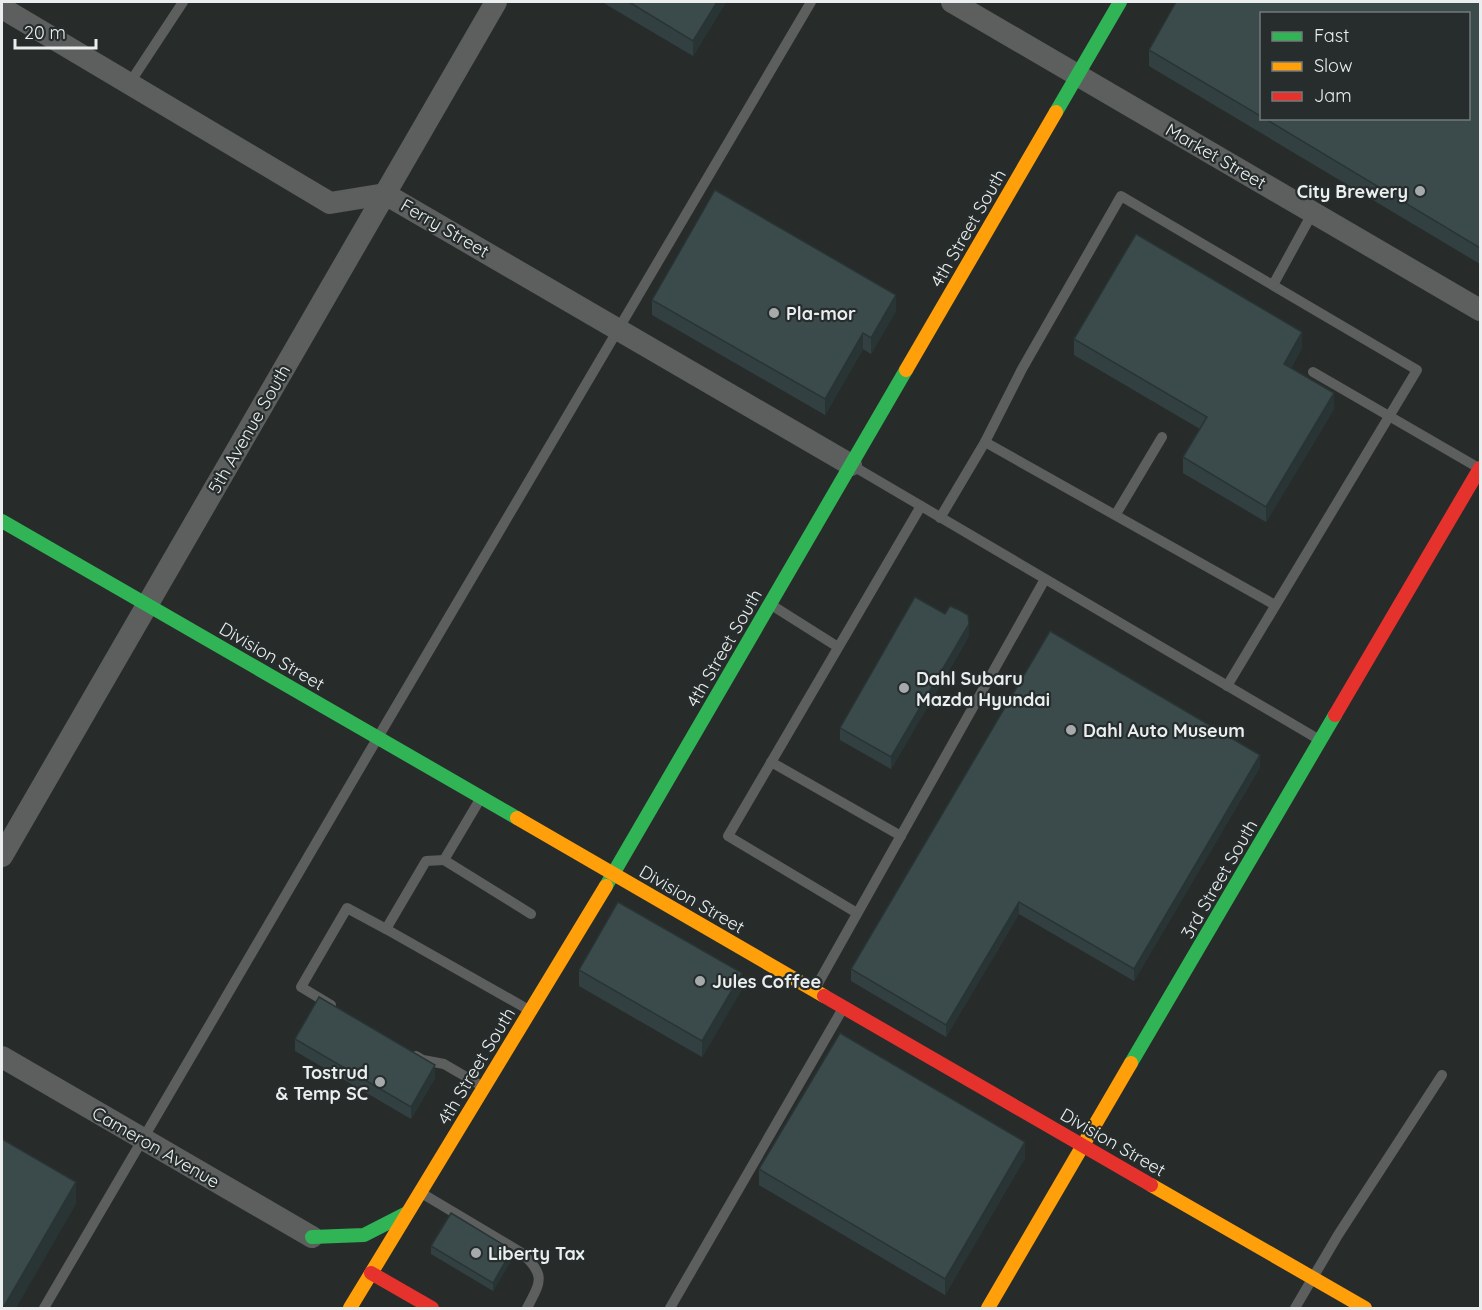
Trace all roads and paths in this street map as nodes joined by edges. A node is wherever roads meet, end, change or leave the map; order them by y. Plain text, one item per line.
1 (183, 2) edge
2 (496, 2) edge
3 (811, 2) edge
4 (952, 2) edge
5 (1120, 2) edge
6 (2, 8) edge
7 (1078, 75) junction
8 (129, 84) junction
9 (385, 194) junction
10 (1313, 212) junction
11 (1273, 285) junction
12 (1480, 310) edge
13 (620, 329) junction
14 (1313, 372) dead end
15 (1389, 416) junction
16 (1162, 437) dead end
17 (986, 442) junction
18 (851, 465) junction
19 (1480, 469) edge
20 (921, 506) junction
21 (1116, 514) junction
22 (940, 518) junction
23 (2, 521) edge
24 (1045, 579) junction
25 (770, 604) junction
26 (148, 605) junction
27 (1275, 605) junction
28 (838, 647) junction
29 (1227, 686) junction
30 (378, 738) junction
31 (1321, 741) junction
32 (771, 762) junction
33 (481, 798) junction
34 (901, 836) junction
35 (2, 856) edge
36 (444, 860) junction
37 (613, 874) junction
38 (531, 914) dead end
39 (857, 914) junction
40 (386, 929) junction
41 (814, 990) junction
42 (844, 1007) junction
43 (342, 1011) edge
44 (530, 1011) junction
45 (403, 1048) edge
46 (2, 1057) edge
47 (1442, 1075) dead end
48 (484, 1087) junction
49 (142, 1139) junction
50 (1084, 1146) junction
51 (420, 1192) junction
52 (407, 1213) junction
53 (312, 1237) joint
54 (371, 1273) junction
55 (1313, 1278) junction
56 (44, 1308) edge
57 (350, 1308) edge
58 (432, 1308) edge
59 (527, 1308) edge
60 (670, 1308) edge
61 (988, 1308) edge
62 (1295, 1308) edge
63 (1365, 1308) edge

1 - 8 lane
2 - 9 street, 5th Avenue South
3 - 13 lane
4 - 7 street, Market Street
5 - 7 main road, 4th Street South
6 - 8 street, Ferry Street
7 - 10 street, Market Street
7 - 18 main road, 4th Street South
8 - 9 street, Ferry Street
9 - 13 street, Ferry Street
9 - 26 street, 5th Avenue South
10 - 11 lane
10 - 12 street, Market Street
11 - 15 lane
11 - 17 lane
13 - 18 street, Ferry Street
13 - 30 lane
14 - 15 lane
15 - 19 lane
15 - 27 lane
16 - 21 lane
17 - 21 lane
17 - 22 lane
18 - 20 lane
18 - 25 main road, 4th Street South
19 - 31 main road, 3rd Street South
20 - 22 lane
20 - 28 lane
21 - 27 lane
22 - 24 lane
23 - 26 main road, Division Street
24 - 29 lane
24 - 34 lane
25 - 28 lane
25 - 37 main road, 4th Street South
26 - 30 main road, Division Street
26 - 35 street, 5th Avenue South
27 - 29 lane
28 - 32 lane
29 - 31 lane
30 - 33 main road, Division Street
30 - 49 lane
31 - 50 main road, 3rd Street South
32 - 34 lane
32 - 39 lane
33 - 36 lane
33 - 37 main road, Division Street
34 - 39 lane
36 - 38 lane
36 - 40 lane
37 - 41 main road, Division Street
37 - 44 main road, 4th Street South
39 - 41 lane
40 - 43 lane
40 - 44 lane
41 - 42 main road, Division Street
42 - 50 main road, Division Street
42 - 60 lane
44 - 48 main road, 4th Street South
45 - 48 lane
46 - 49 street, Cameron Avenue
47 - 55 lane
48 - 51 main road, 4th Street South
49 - 53 street, Cameron Avenue
49 - 56 lane
50 - 55 main road, Division Street
50 - 61 main road, 3rd Street South
51 - 52 main road, 4th Street South
51 - 59 lane
52 - 53 main road
52 - 54 main road, 4th Street South
54 - 57 main road, 4th Street South
54 - 58 main road
55 - 62 lane
55 - 63 main road, Division Street

